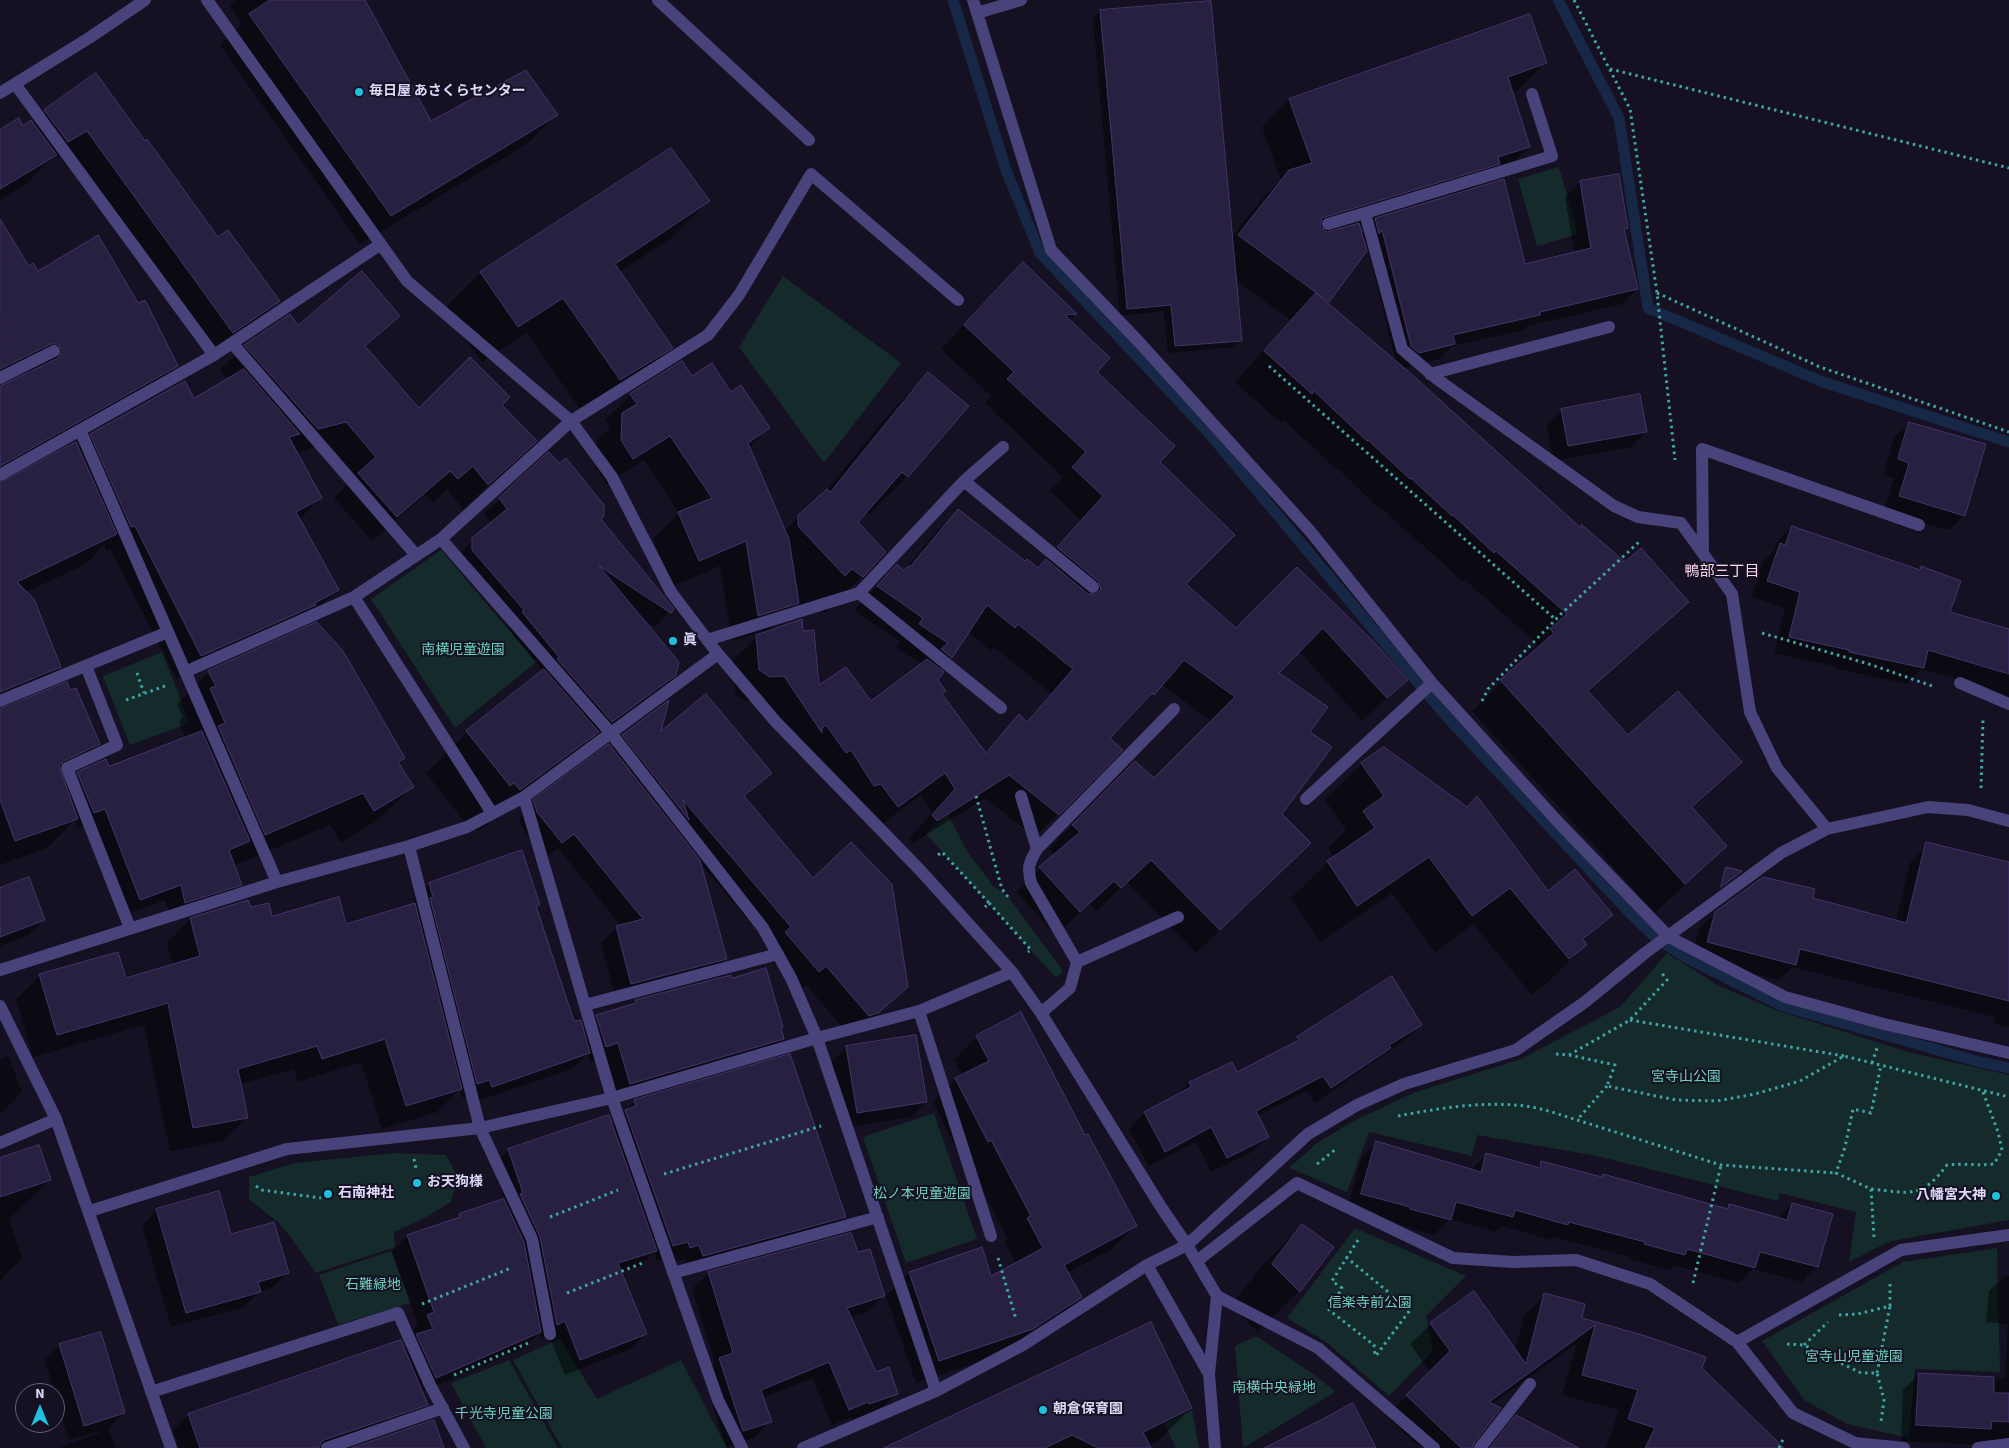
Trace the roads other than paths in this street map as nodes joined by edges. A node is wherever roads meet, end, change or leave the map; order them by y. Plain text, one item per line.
1 (145, 0) edge
2 (207, 0) edge
3 (658, 0) edge
4 (973, 0) edge
5 (1021, 0) edge
6 (977, 13) junction
7 (15, 84) junction
8 (0, 93) edge
9 (1532, 94) dead end
10 (809, 140) dead end
11 (1365, 213) junction
12 (1328, 224) dead end
13 (380, 244) junction
14 (958, 300) dead end
15 (1609, 327) dead end
16 (232, 343) junction
17 (54, 351) dead end
18 (214, 355) junction
19 (1430, 374) junction
20 (0, 378) edge
21 (571, 420) junction
22 (80, 430) junction
23 (1003, 447) dead end
24 (0, 475) edge
25 (964, 482) junction
26 (1920, 525) dead end
27 (441, 539) junction
28 (1703, 552) junction
29 (416, 555) junction
30 (1093, 587) dead end
31 (859, 593) junction
32 (354, 597) junction
33 (168, 632) junction
34 (707, 640) junction
35 (718, 654) junction
36 (86, 666) junction
37 (186, 674) junction
38 (1432, 683) junction
39 (1960, 683) dead end
40 (0, 701) edge
41 (2009, 704) edge
42 (1001, 708) dead end
43 (1174, 709) dead end
44 (610, 732) junction
45 (1021, 796) dead end
46 (524, 797) junction
47 (1306, 799) dead end
48 (492, 813) junction
49 (2009, 821) edge
50 (1827, 829) junction
51 (409, 846) junction
52 (1037, 849) junction
53 (276, 882) junction
54 (1178, 917) dead end
55 (130, 928) junction
56 (1669, 937) junction
57 (778, 954) junction
58 (1077, 962) junction
59 (0, 970) edge
60 (1012, 972) junction
61 (585, 1005) junction
62 (0, 1006) edge
63 (919, 1011) junction
64 (1041, 1013) junction
65 (817, 1038) junction
66 (2009, 1053) edge
67 (612, 1098) junction
68 (56, 1119) junction
69 (480, 1128) junction
70 (0, 1143) edge
71 (90, 1211) junction
72 (878, 1217) junction
73 (2009, 1235) edge
74 (991, 1236) road end
75 (1187, 1245) junction
76 (1197, 1261) junction
77 (1147, 1265) junction
78 (673, 1274) junction
79 (1217, 1296) junction
80 (550, 1334) road end
81 (1737, 1342) junction
82 (1209, 1374) junction
83 (1530, 1384) dead end
84 (936, 1391) junction
85 (152, 1392) junction
86 (443, 1408) junction
87 (2009, 1444) edge
88 (171, 1448) edge
89 (327, 1448) edge
90 (464, 1448) edge
91 (742, 1448) edge
92 (803, 1448) edge
93 (1215, 1448) edge
94 (1434, 1448) edge
95 (1480, 1448) edge
96 (1904, 1448) edge
97 (1978, 1448) edge

1 - 7 street
2 - 13 street
3 - 10 street
4 - 6 street
5 - 6 street
6 - 38 street
7 - 8 street
7 - 18 street
9 - 11 street
11 - 12 street
11 - 19 street
13 - 16 street
13 - 21 street
14 - 21 street
15 - 19 street
16 - 18 street
16 - 29 street
17 - 20 street
18 - 22 street
19 - 28 street
21 - 27 street
21 - 34 street
22 - 24 street
22 - 33 street
23 - 25 street
25 - 30 street
25 - 31 street
26 - 28 street
27 - 29 street
27 - 44 street
28 - 50 street
29 - 32 street
31 - 34 street
31 - 42 street
32 - 37 street
32 - 48 street
33 - 36 street
33 - 37 street
34 - 35 street
35 - 44 street
35 - 60 street
36 - 40 street
36 - 55 street
37 - 53 street
38 - 47 street
38 - 56 street
39 - 41 street
43 - 52 street
44 - 46 street
44 - 57 street
45 - 52 street
46 - 48 street
46 - 61 street
48 - 51 street
49 - 50 street
50 - 56 street
51 - 53 street
51 - 69 street
52 - 58 street
53 - 55 street
54 - 58 street
55 - 59 street
56 - 66 street
56 - 75 street
57 - 61 street
57 - 65 street
58 - 64 street
60 - 63 street
60 - 64 street
61 - 67 street
62 - 68 street
63 - 65 street
63 - 74 street
64 - 75 street
65 - 67 street
65 - 72 street
67 - 69 street
67 - 78 street
68 - 70 street
68 - 71 street
69 - 71 street
69 - 80 street
71 - 85 street
72 - 78 street
72 - 84 street
73 - 81 street
75 - 76 street
75 - 77 street
76 - 79 street
76 - 81 street
77 - 82 street
77 - 84 street
78 - 91 street
79 - 82 street
79 - 94 street
81 - 96 street
82 - 93 street
83 - 95 street
84 - 92 street
85 - 86 street
85 - 88 street
86 - 89 street
86 - 90 street
87 - 97 street

